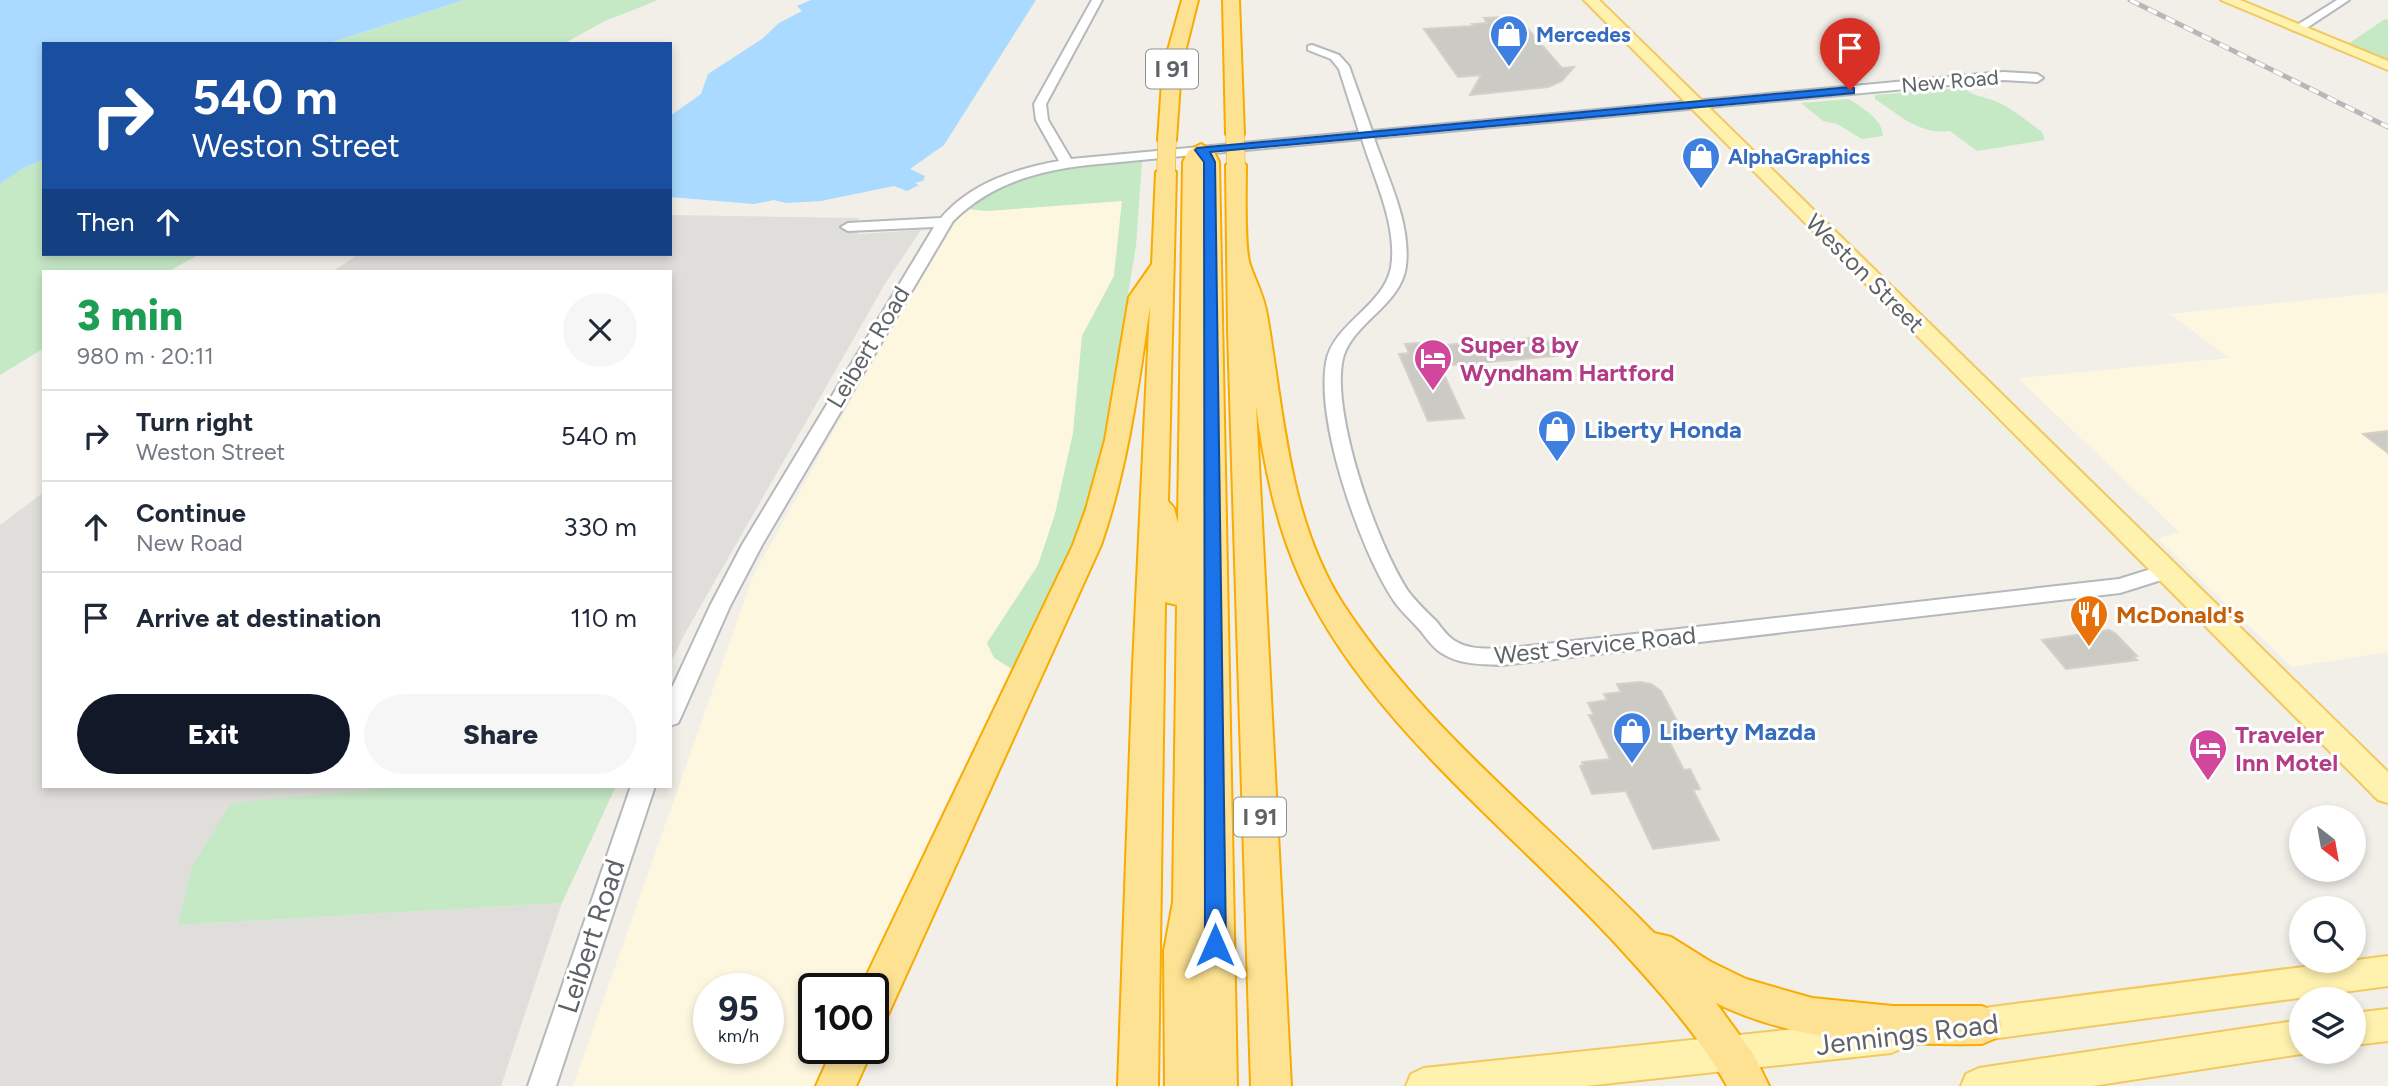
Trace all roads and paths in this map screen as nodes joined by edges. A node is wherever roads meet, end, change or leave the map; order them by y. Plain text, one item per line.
1 (1097, 0) edge
2 (1190, 0) edge
3 (1231, 0) edge
4 (1591, 0) edge
5 (2228, 0) edge
6 (2344, 0) edge
7 (2298, 29) junction
8 (1312, 48) dead end
9 (2388, 66) edge
10 (2037, 78) dead end
11 (1695, 105) junction
12 (1368, 134) junction
13 (1201, 150) junction
14 (1067, 163) junction
15 (943, 222) junction
16 (848, 227) dead end
17 (1163, 263) junction
18 (1239, 265) junction
19 (1154, 493) junction
20 (2166, 571) junction
21 (672, 714) edge
22 (2346, 750) junction
23 (642, 788) edge
24 (2388, 791) edge
25 (2388, 802) edge
26 (1617, 919) junction
27 (2382, 969) edge
28 (1183, 970) junction
29 (888, 973) edge
30 (1982, 1025) junction
31 (2388, 1025) edge
32 (2366, 1028) edge
33 (2289, 1039) edge
34 (846, 1064) edge
35 (1740, 1070) edge
36 (542, 1086) edge
37 (836, 1086) edge
38 (1138, 1086) edge
39 (1185, 1086) edge
40 (1217, 1086) edge
41 (1271, 1086) edge
42 (1424, 1086) edge
43 (1979, 1086) edge

1 - 14 street
2 - 17 highway, I 91, bridge
3 - 18 highway, I 91, bridge
4 - 11 main road, Weston Street
5 - 7 main road
6 - 7 street
7 - 9 main road
8 - 12 street, West Service Road
10 - 11 street, New Road
11 - 12 street
11 - 20 main road, Weston Street
12 - 13 street
12 - 20 street, West Service Road
13 - 14 street, Leibert Road
13 - 28 highway
13 - 40 highway
14 - 15 street, Leibert Road
15 - 16 street
15 - 21 street, Leibert Road
17 - 19 highway, I 91
17 - 29 highway
18 - 26 highway
18 - 41 highway, I 91
19 - 28 highway
19 - 38 highway, I 91
20 - 22 main road, Weston Street
22 - 24 main road, Weston Street
22 - 25 main road
23 - 36 street, Leibert Road
26 - 30 highway
26 - 35 highway
27 - 30 main road, Jennings Road
28 - 39 highway
30 - 35 main road, Jennings Road
31 - 32 main road
33 - 43 main road
34 - 37 highway
35 - 42 main road, Jennings Road

